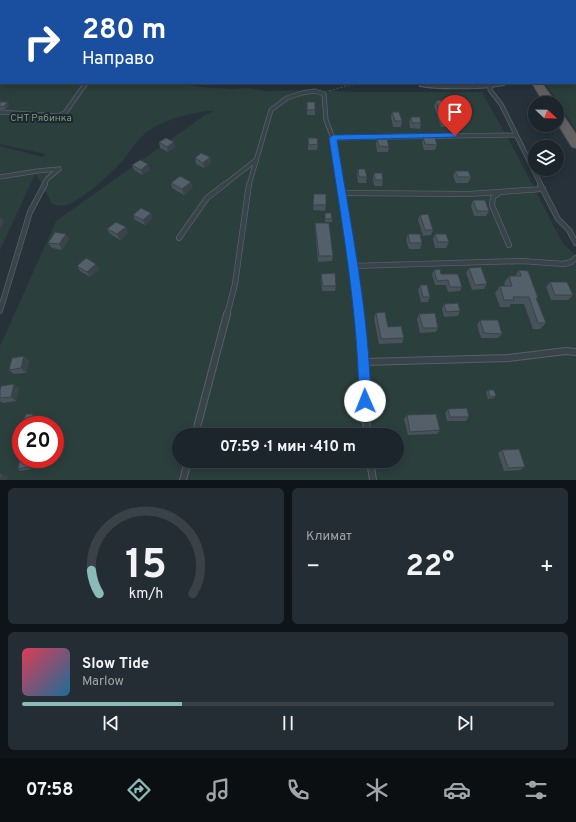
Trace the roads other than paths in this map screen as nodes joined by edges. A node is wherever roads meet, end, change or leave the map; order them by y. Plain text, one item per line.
1 (85, 84) edge
2 (500, 84) edge
3 (538, 84) edge
4 (422, 85) dead end
5 (490, 86) junction
6 (545, 96) edge
7 (0, 112) edge
8 (564, 125) edge
9 (516, 135) junction
10 (333, 138) junction
11 (576, 144) edge
12 (256, 160) junction
13 (0, 177) edge
14 (543, 188) junction
15 (342, 193) junction
16 (501, 193) junction
17 (179, 238) dead end
18 (576, 241) edge
19 (509, 245) dead end
20 (576, 258) edge
21 (574, 262) edge
22 (353, 266) junction
23 (0, 311) edge
24 (576, 352) edge
25 (364, 362) junction
26 (197, 428) edge
27 (367, 428) edge
28 (186, 468) edge
29 (371, 468) edge
30 (183, 480) edge
31 (373, 480) edge

1 - 7 lane
2 - 5 street
3 - 6 highway
4 - 5 street
5 - 9 lane
8 - 11 highway
9 - 10 lane
9 - 14 lane
10 - 12 lane
10 - 15 lane
12 - 17 lane
12 - 26 lane
13 - 23 lane
14 - 16 lane
14 - 18 lane
15 - 16 lane
15 - 22 lane
16 - 19 lane
20 - 21 lane
21 - 22 lane
22 - 25 lane
24 - 25 lane
25 - 27 lane
28 - 30 lane
29 - 31 lane

